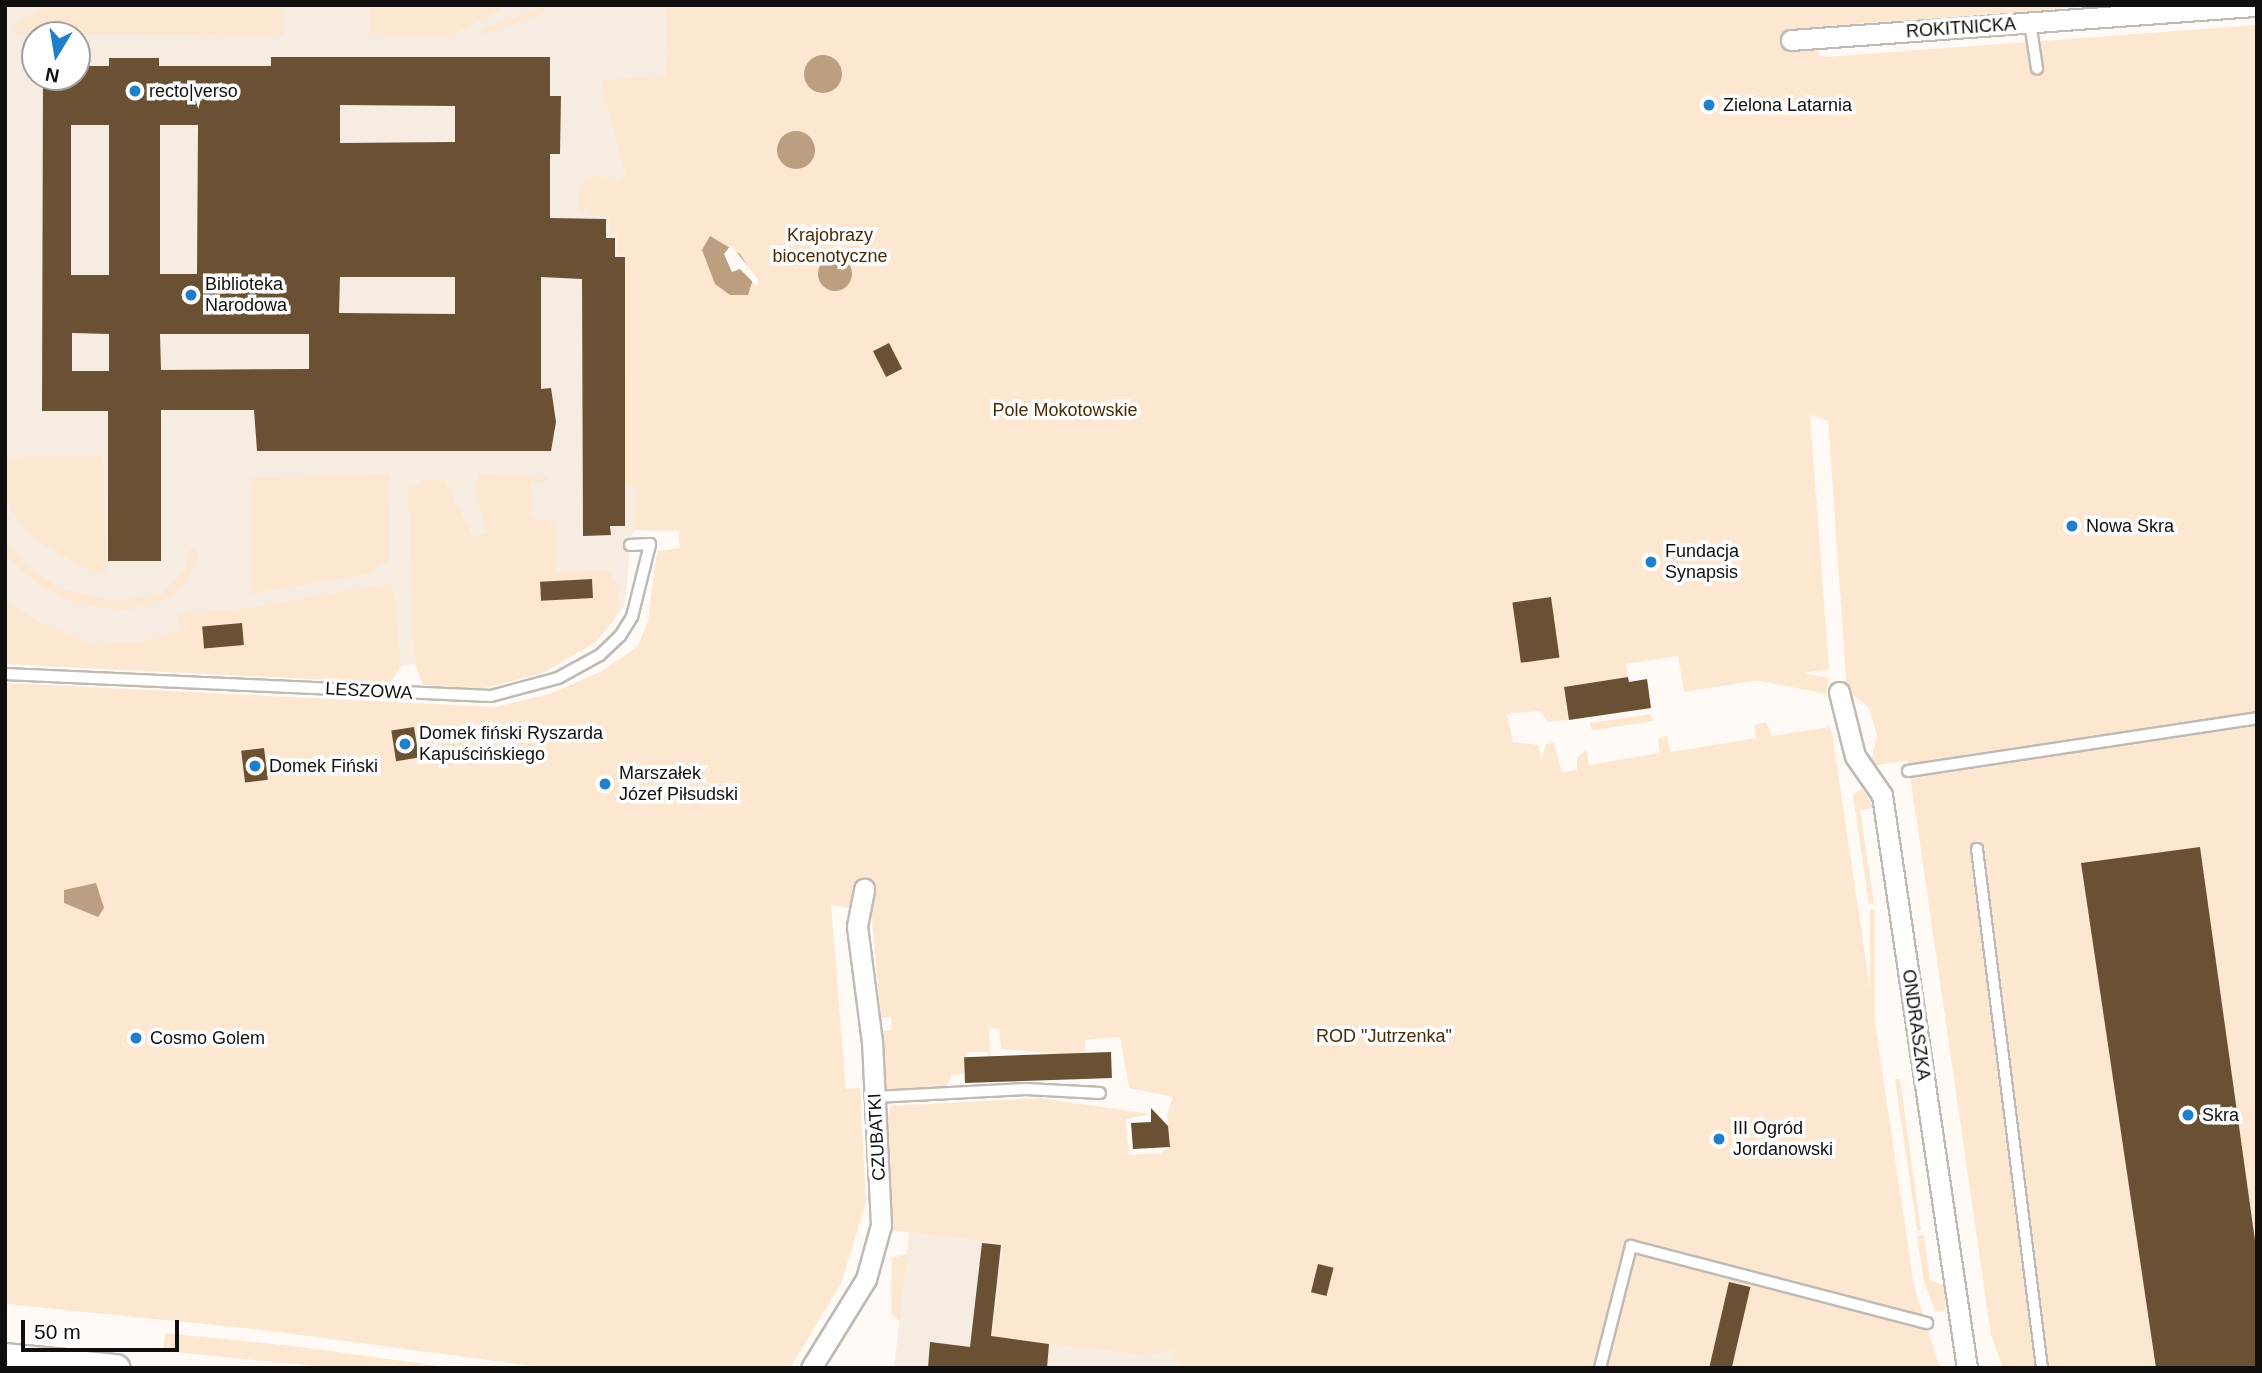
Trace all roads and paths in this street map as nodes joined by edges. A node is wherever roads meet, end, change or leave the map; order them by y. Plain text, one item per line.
1 (2257, 6) edge
2 (2031, 23) junction
3 (1791, 40) dead end
4 (2037, 68) dead end
5 (630, 545) dead end
6 (5, 674) edge
7 (1839, 692) dead end
8 (2257, 718) edge
9 (1908, 771) dead end
10 (1977, 849) dead end
11 (864, 889) dead end
12 (1100, 1093) dead end
13 (875, 1097) junction
14 (1927, 1323) dead end
15 (5, 1357) edge
16 (116, 1368) edge
17 (811, 1368) edge
18 (1600, 1368) edge
19 (1967, 1368) edge
20 (2042, 1368) edge

1 - 2 street, ROKITNICKA
2 - 3 street, ROKITNICKA
2 - 4 lane
5 - 6 lane, LESZOWA
7 - 19 street, ONDRASZKA
8 - 9 lane
10 - 20 lane
11 - 13 street, CZUBATKI
12 - 13 lane
13 - 17 street, CZUBATKI
14 - 18 lane
15 - 16 main road

